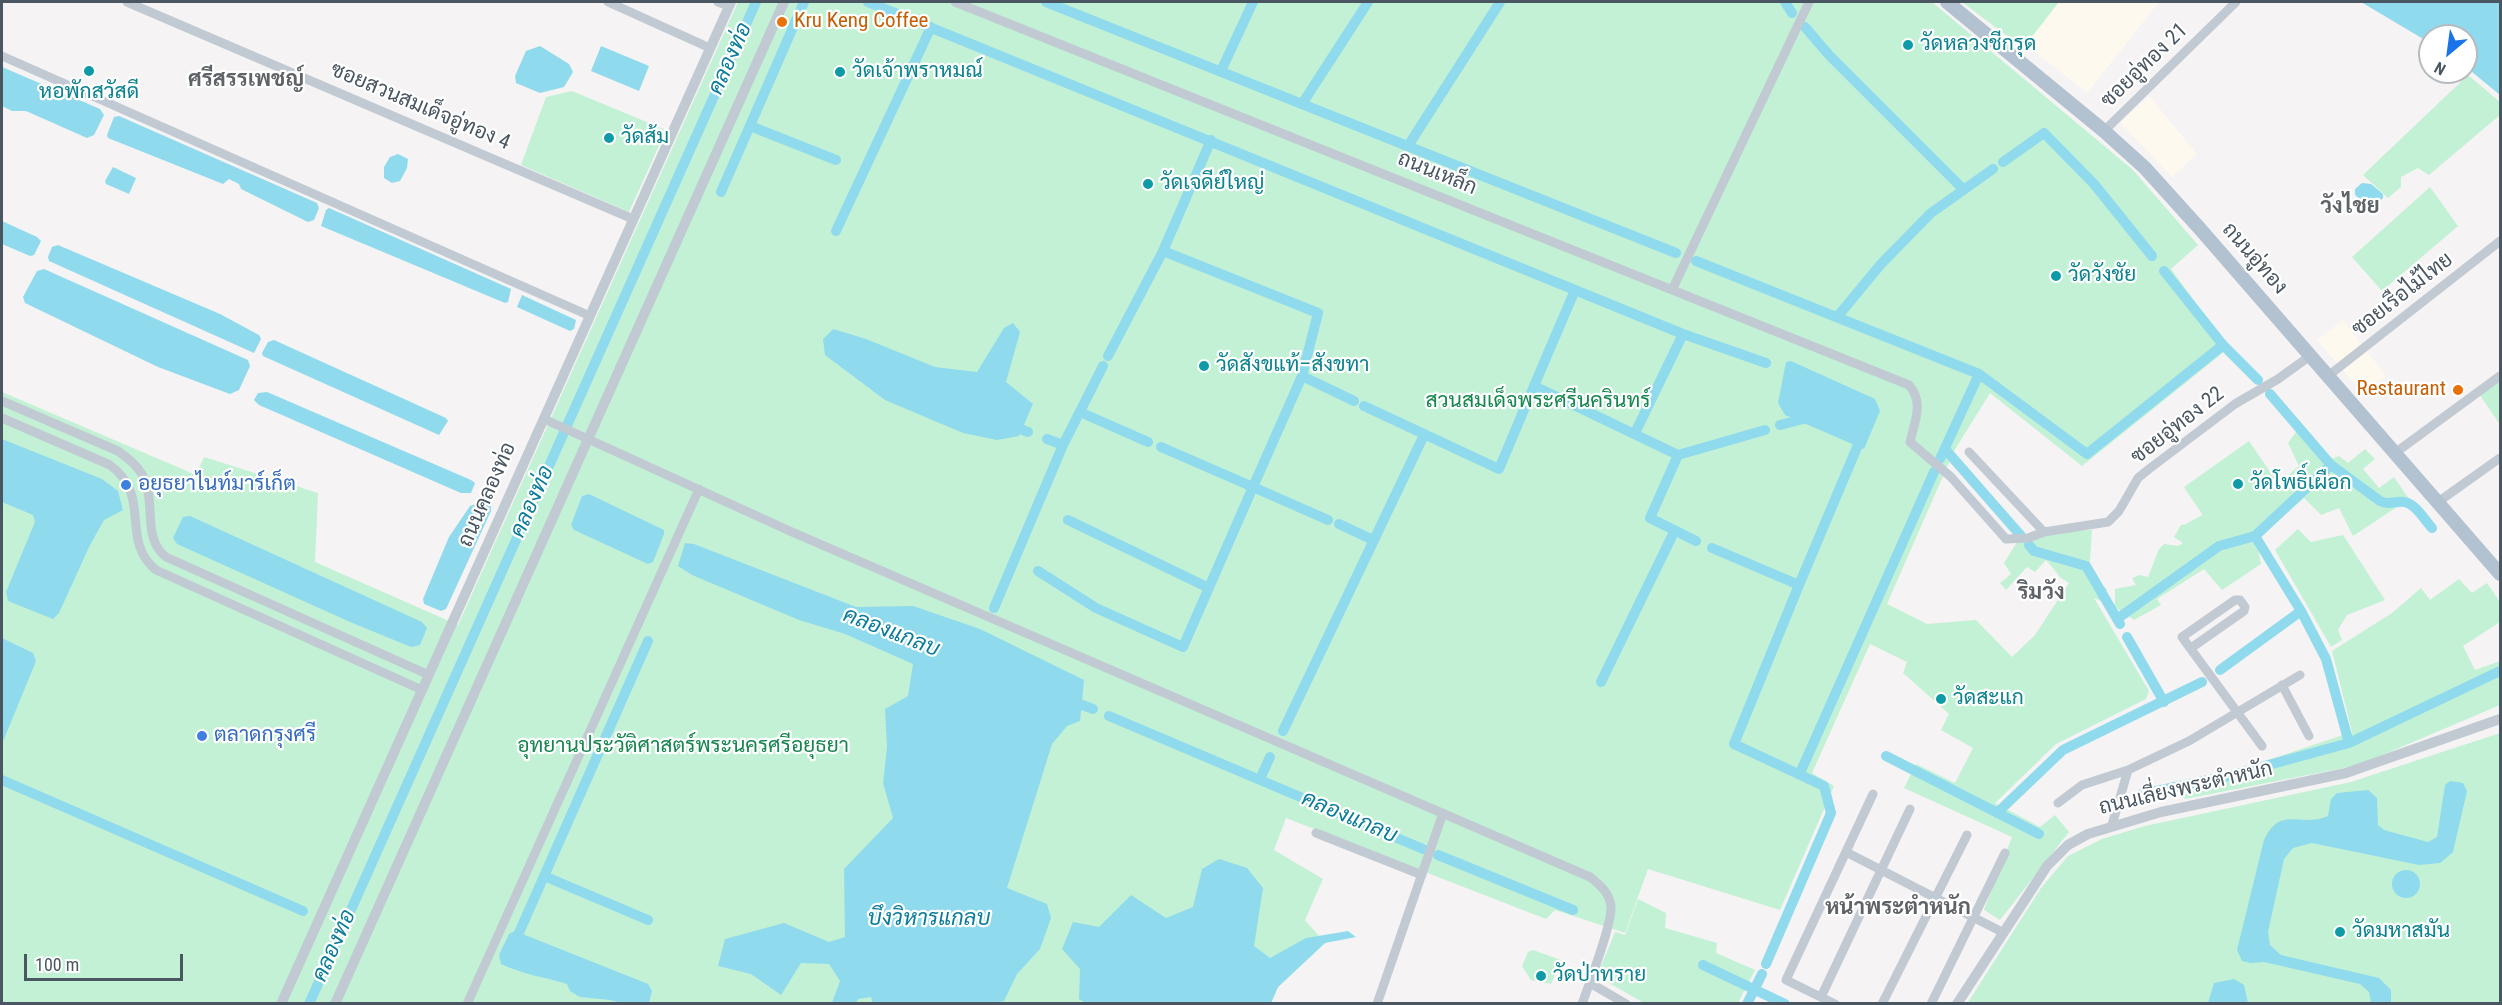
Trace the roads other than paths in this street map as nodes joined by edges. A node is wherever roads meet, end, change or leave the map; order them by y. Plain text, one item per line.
1 (127, 2) edge
2 (608, 2) edge
3 (783, 2) edge
4 (955, 2) edge
5 (1809, 2) edge
6 (1947, 2) edge
7 (2236, 2) edge
8 (726, 3) edge
9 (710, 48) junction
10 (2, 56) edge
11 (2104, 131) junction
12 (633, 219) junction
13 (2500, 241) edge
14 (1673, 288) junction
15 (590, 316) junction
16 (2310, 356) junction
17 (2328, 376) junction
18 (2500, 376) edge
19 (2, 401) edge
20 (2, 418) edge
21 (544, 419) junction
22 (589, 440) junction
23 (1969, 452) dead end
24 (2395, 453) junction
25 (2500, 458) edge
26 (699, 489) junction
27 (2438, 502) junction
28 (2044, 532) junction
29 (2006, 539) joint
30 (2500, 574) edge
31 (2191, 648) junction
32 (429, 675) junction
33 (2300, 675) dead end
34 (2282, 685) junction
35 (422, 690) junction
36 (2237, 712) junction
37 (2500, 719) edge
38 (2309, 736) dead end
39 (2262, 746) dead end
40 (2127, 770) junction
41 (1873, 794) dead end
42 (2058, 803) dead end
43 (1910, 809) dead end
44 (1443, 813) junction
45 (2112, 825) junction
46 (1316, 832) dead end
47 (1966, 835) dead end
48 (1846, 852) junction
49 (2005, 853) dead end
50 (1881, 870) junction
51 (1422, 875) junction
52 (1935, 898) junction
53 (1974, 918) junction
54 (2002, 932) junction
55 (1590, 983) junction
56 (1821, 997) junction
57 (281, 1004) edge
58 (335, 1004) edge
59 (467, 1004) edge
60 (1377, 1004) edge
61 (1582, 1004) edge
62 (1626, 1004) edge
63 (1835, 1004) edge
64 (1882, 1004) edge
65 (1931, 1004) edge
66 (1957, 1004) edge

1 - 12 street, ซอยสวนสมเด็จอู่ทอง 4
2 - 9 street
3 - 22 street
4 - 14 street, ถนนเหล็ก
5 - 14 street
6 - 11 main road, ถนนอู่ทอง
7 - 11 street, ซอยอู่ทอง 21
8 - 9 street, ถนนคลองท่อ
9 - 12 street, ถนนคลองท่อ
10 - 15 street
11 - 16 main road, ถนนอู่ทอง
12 - 15 street, ถนนคลองท่อ
13 - 17 street, ซอยเรือไม้ไทย
14 - 29 street, ถนนเหล็ก
15 - 21 street, ถนนคลองท่อ
16 - 17 main road, ถนนอู่ทอง
16 - 28 street, ซอยอู่ทอง 22
17 - 24 main road, ถนนอู่ทอง
18 - 24 street
19 - 32 street
20 - 35 street
21 - 22 street
21 - 32 street, ถนนคลองท่อ
22 - 26 street
22 - 58 street
23 - 28 street
24 - 27 main road, ถนนอู่ทอง
25 - 27 street
26 - 44 street
26 - 59 street
27 - 30 main road, ถนนอู่ทอง
28 - 29 street, ซอยอู่ทอง 22
31 - 31 street
31 - 36 street
32 - 35 street, ถนนคลองท่อ
33 - 34 street
34 - 36 street
34 - 38 street
35 - 57 street, ถนนคลองท่อ
36 - 39 street
36 - 40 street
37 - 45 street, ถนนเลี่ยงพระตำหนัก
40 - 42 street
40 - 45 street
41 - 48 street
43 - 50 street
44 - 51 street
44 - 55 street
45 - 54 street, ถนนเลี่ยงพระตำหนัก
46 - 51 street
47 - 52 street
48 - 50 street
48 - 56 street
49 - 53 street
50 - 52 street
50 - 56 street
51 - 60 street
52 - 53 street
52 - 64 street
53 - 54 street
53 - 65 street
54 - 66 street, ถนนเลี่ยงพระตำหนัก
55 - 61 street
55 - 62 street
56 - 63 street

